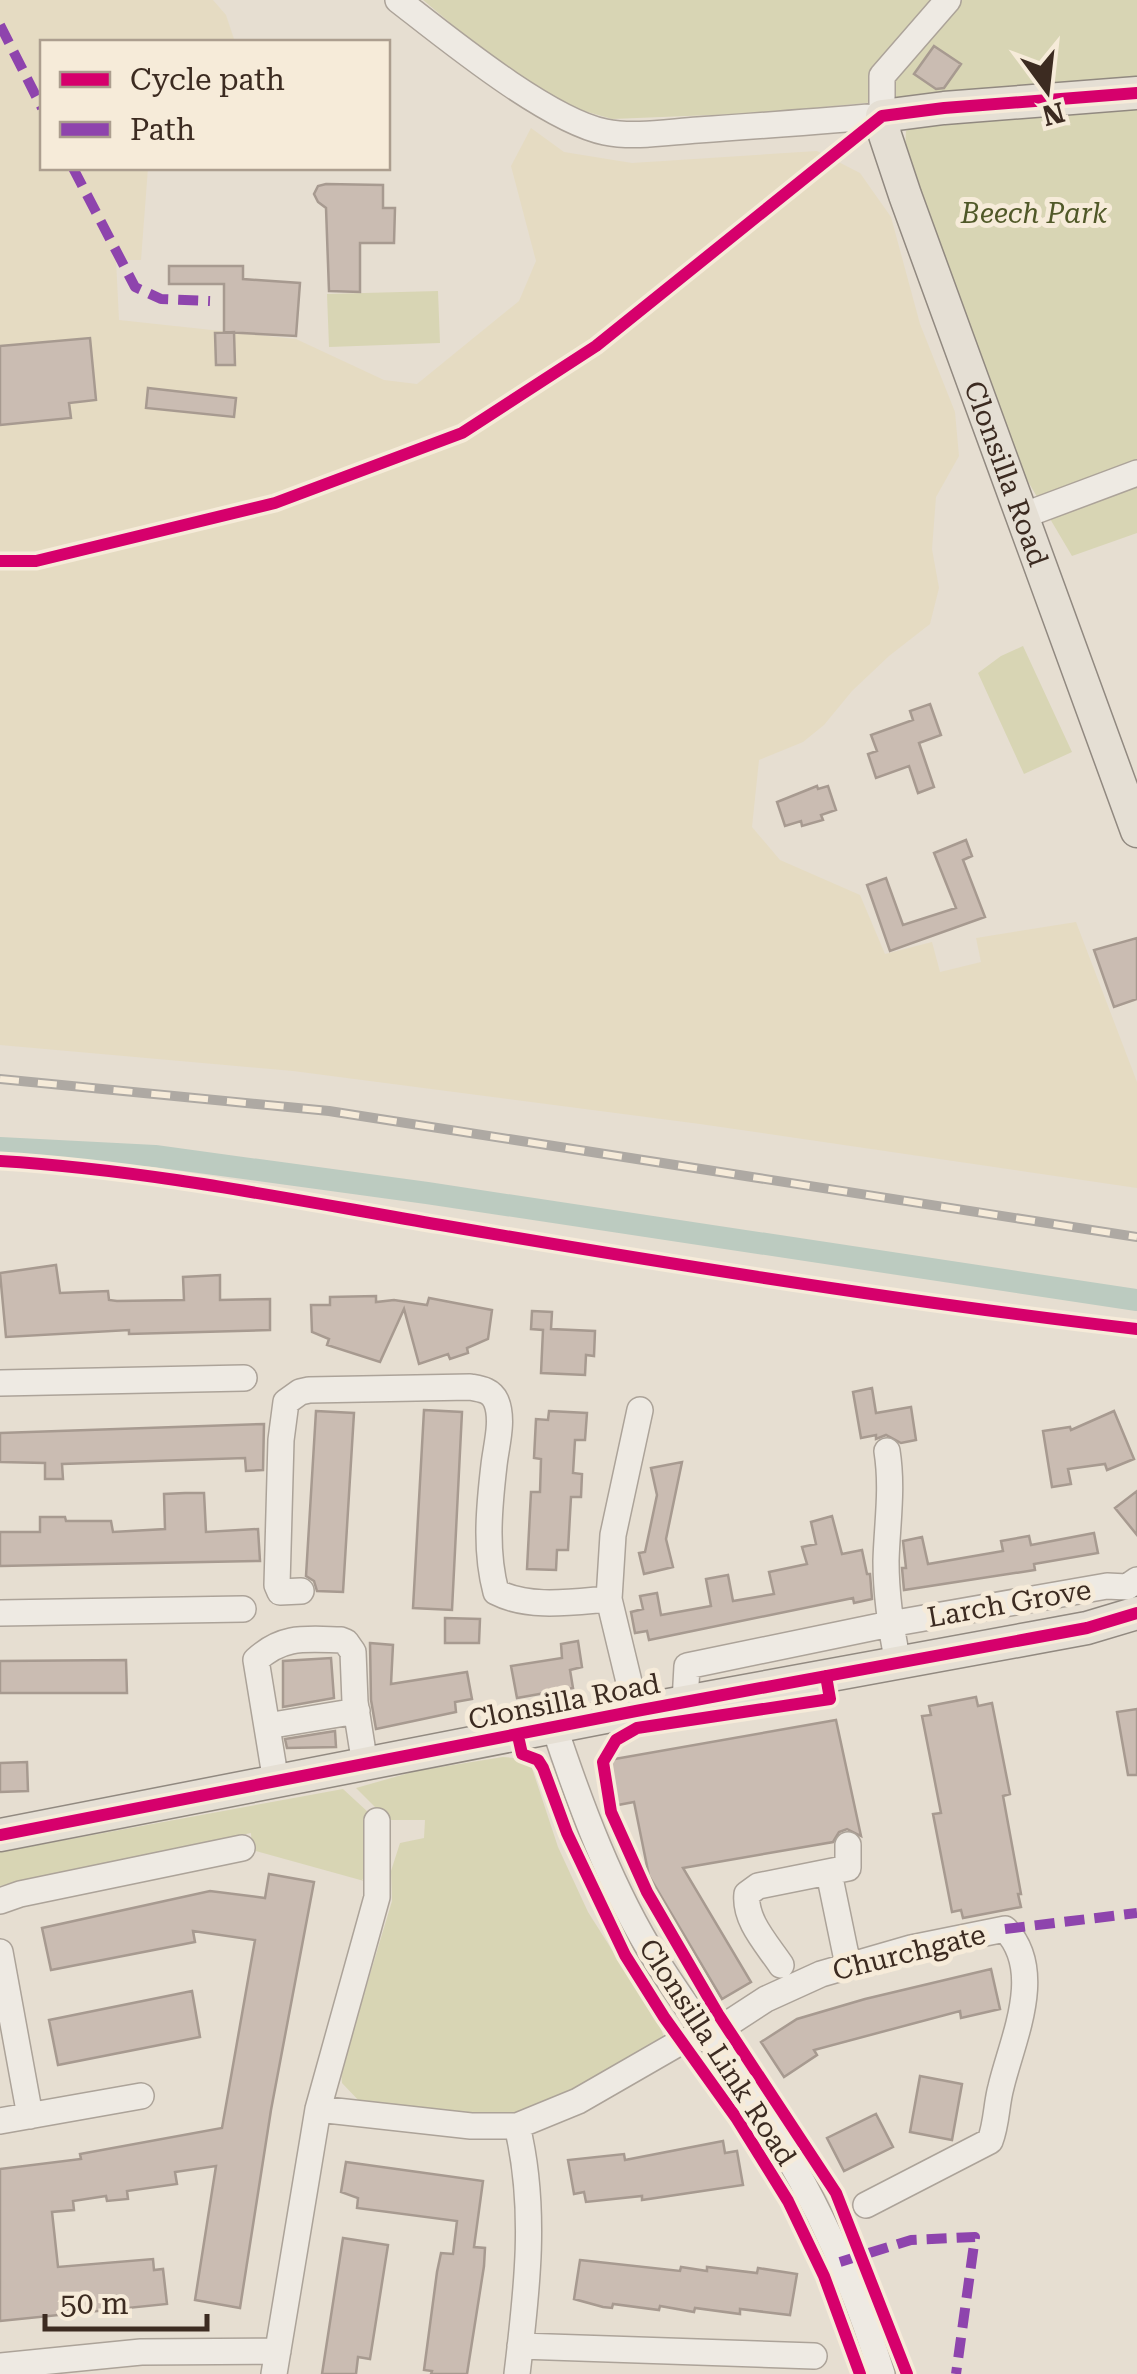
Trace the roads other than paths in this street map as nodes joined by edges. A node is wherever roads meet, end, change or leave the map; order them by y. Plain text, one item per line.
1 (398, 0) edge
2 (948, 0) edge
3 (1137, 93) edge
4 (882, 116) junction
5 (1137, 473) edge
6 (1022, 516) junction
7 (1137, 831) edge
8 (244, 1378) dead end
9 (0, 1383) edge
10 (640, 1410) dead end
11 (887, 1452) dead end
12 (300, 1591) dead end
13 (1135, 1597) edge
14 (609, 1600) junction
15 (243, 1609) dead end
16 (0, 1612) edge
17 (890, 1624) junction
18 (898, 1663) junction
19 (685, 1702) junction
20 (357, 1711) junction
21 (636, 1711) junction
22 (267, 1726) junction
23 (555, 1729) junction
24 (365, 1765) junction
25 (276, 1782) junction
26 (377, 1821) dead end
27 (0, 1835) edge
28 (848, 1845) dead end
29 (242, 1848) dead end
30 (829, 1873) junction
31 (0, 1901) edge
32 (0, 1952) edge
33 (781, 1965) dead end
34 (848, 1965) junction
35 (706, 2034) junction
36 (141, 2096) dead end
37 (318, 2110) junction
38 (30, 2116) junction
39 (0, 2121) edge
40 (517, 2126) junction
41 (866, 2206) dead end
42 (520, 2346) junction
43 (814, 2356) dead end
44 (276, 2363) edge
45 (0, 2366) edge
46 (517, 2374) edge
47 (882, 2374) edge

1 - 4 street
2 - 4 street
3 - 4 main road
4 - 6 main road, Clonsilla Road
5 - 6 street
6 - 7 main road, Clonsilla Road
8 - 9 street
10 - 14 street
11 - 17 street
12 - 14 street
13 - 17 street, Larch Grove
13 - 18 main road, Clonsilla Road
14 - 21 street
15 - 16 street
17 - 18 street, Larch Grove
17 - 19 street, Larch Grove
18 - 19 main road, Clonsilla Road
19 - 21 main road, Clonsilla Road
20 - 22 street
20 - 22 street
20 - 24 street
21 - 23 main road, Clonsilla Road
22 - 25 street
23 - 24 main road, Clonsilla Road
23 - 35 street, Clonsilla Link Road
24 - 25 main road, Clonsilla Road
25 - 27 main road, Clonsilla Road
26 - 37 street
28 - 30 street
29 - 31 street
30 - 33 street
30 - 34 street
32 - 38 street
34 - 35 street, Churchgate
34 - 41 street, Churchgate
35 - 40 street, Churchgate
35 - 47 street, Clonsilla Link Road
36 - 38 street
37 - 40 street
37 - 44 street
38 - 39 street
40 - 42 street
42 - 43 street
42 - 46 street
44 - 45 street

